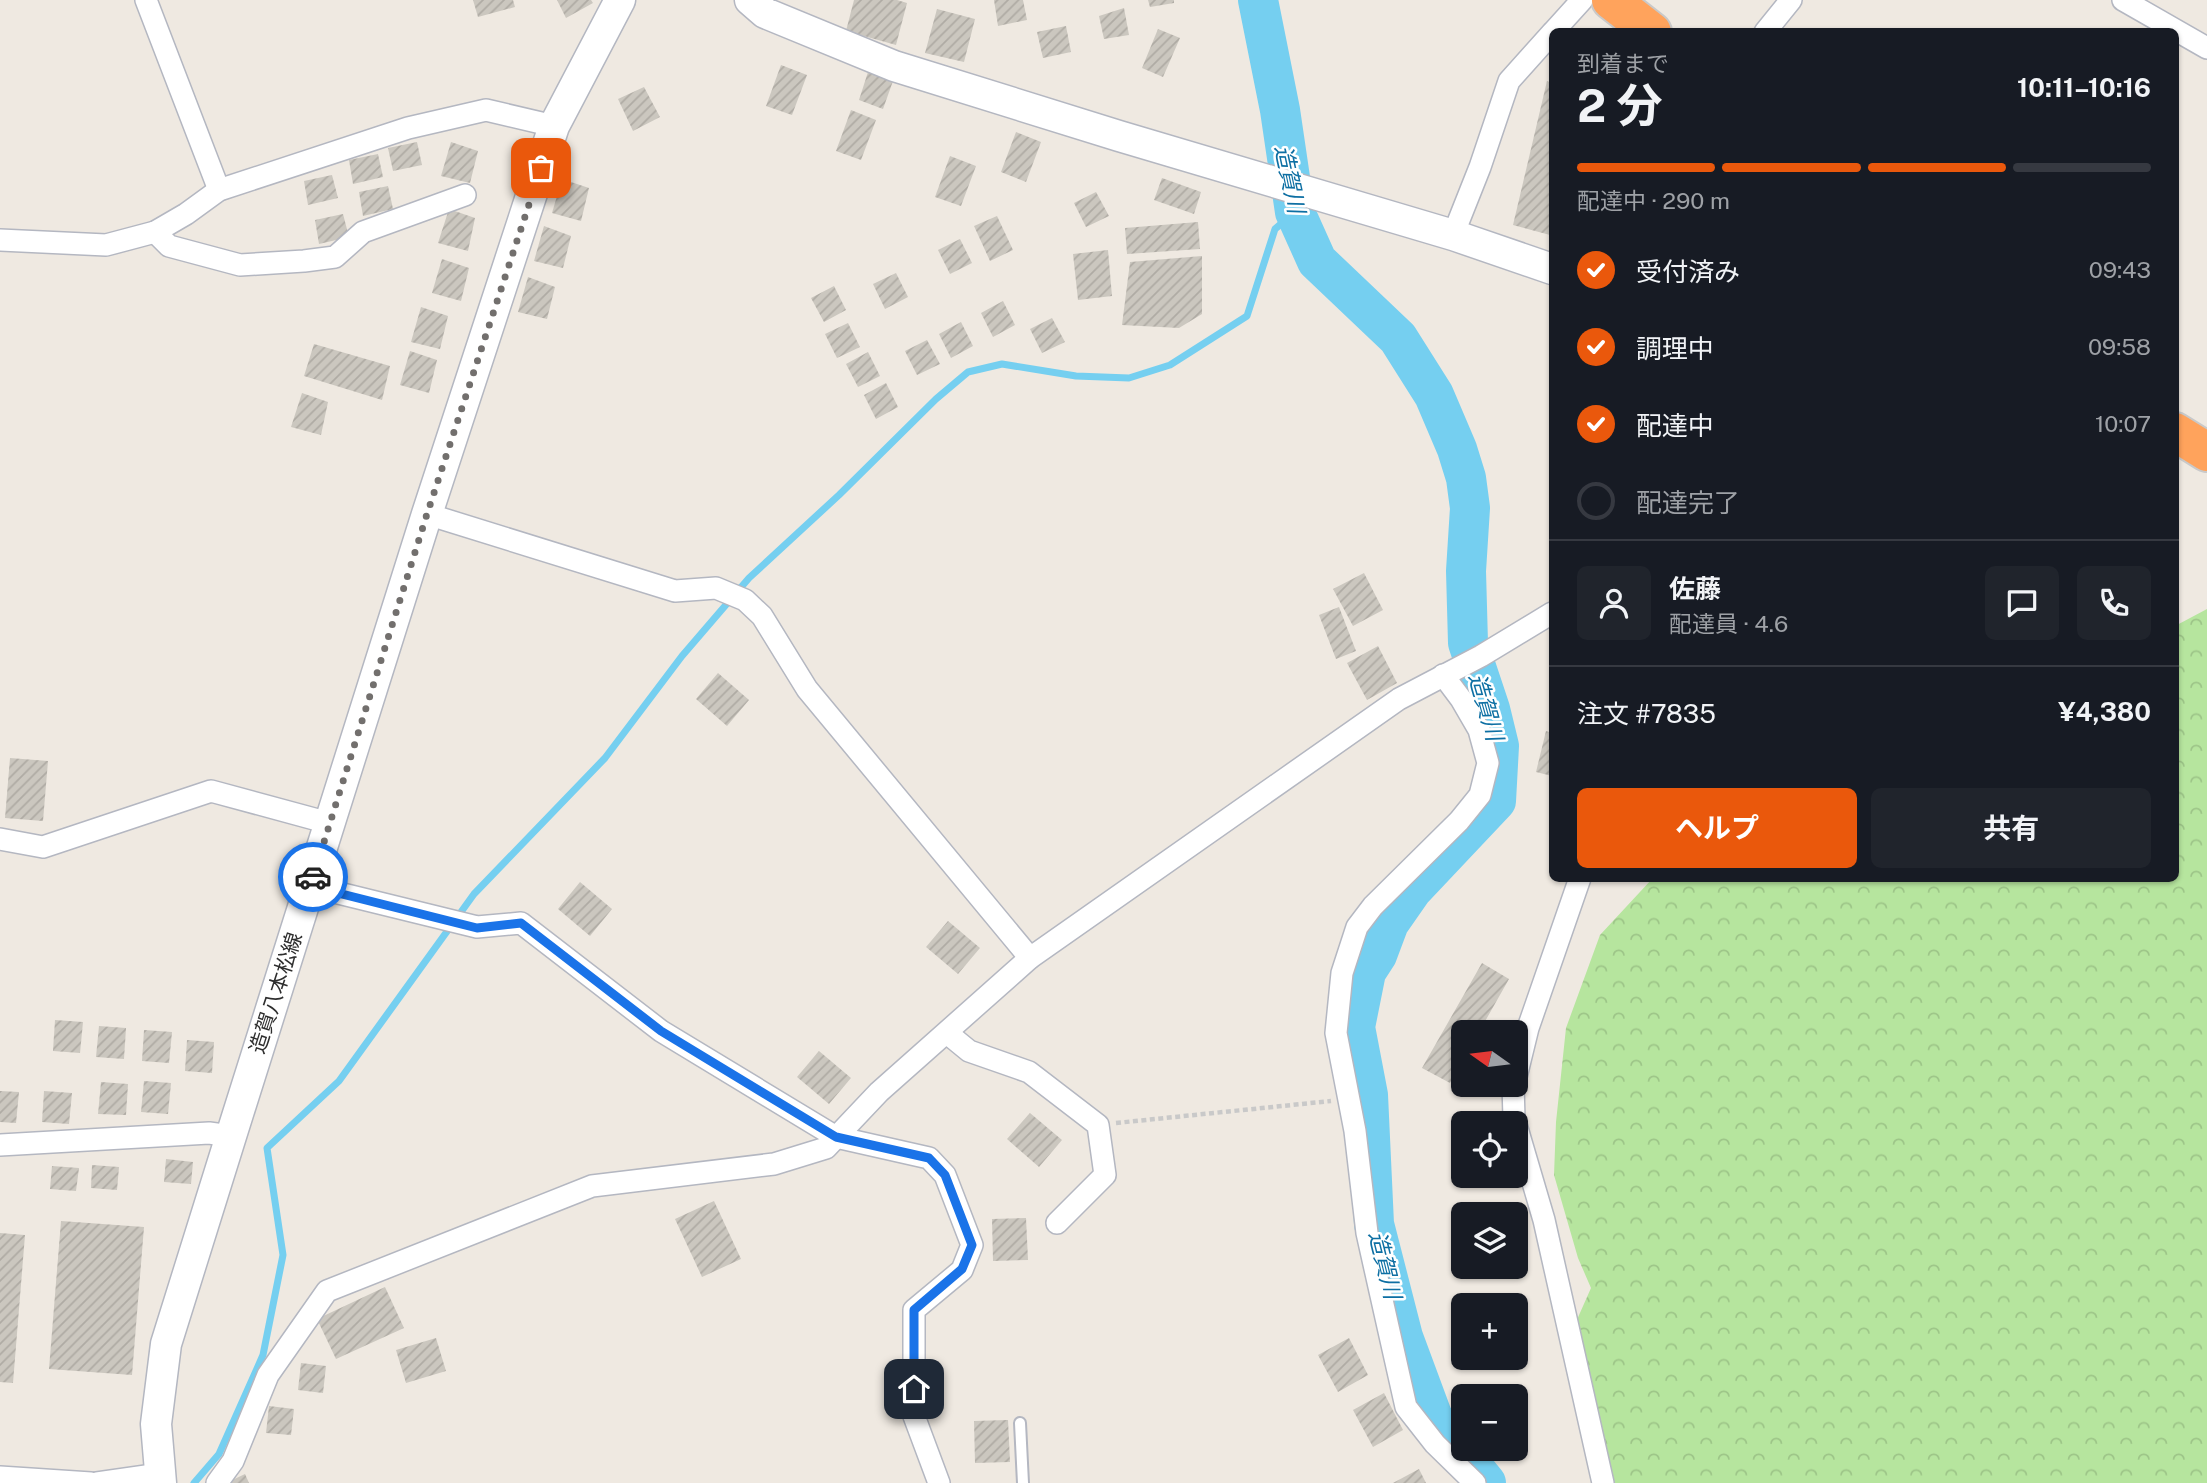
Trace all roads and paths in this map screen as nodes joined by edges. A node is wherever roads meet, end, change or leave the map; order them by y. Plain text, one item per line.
1 (146, 0) edge
2 (620, 0) edge
3 (750, 0) edge
4 (1582, 0) edge
5 (1611, 0) edge
6 (1791, 0) edge
7 (2123, 0) edge
8 (1557, 28) edge
9 (1647, 28) edge
10 (1768, 28) edge
11 (2172, 28) edge
12 (2179, 32) edge
13 (1549, 36) edge
14 (2207, 48) edge
15 (554, 126) junction
16 (219, 190) junction
17 (465, 195) dead end
18 (155, 232) junction
19 (1453, 235) junction
20 (0, 240) edge
21 (1549, 268) edge
22 (2179, 434) edge
23 (2207, 452) edge
24 (427, 514) junction
25 (1549, 614) edge
26 (1451, 671) junction
27 (329, 823) junction
28 (0, 839) edge
29 (1579, 882) edge
30 (310, 886) junction
31 (1030, 958) junction
32 (1528, 1028) edge
33 (947, 1033) junction
34 (1514, 1097) edge
35 (1350, 1099) junction
36 (1098, 1125) junction
37 (231, 1136) junction
38 (836, 1137) junction
39 (0, 1145) edge
40 (1057, 1223) dead end
41 (1020, 1423) dead end
42 (0, 1477) edge
43 (160, 1478) edge
44 (91, 1483) edge
45 (97, 1483) edge
46 (217, 1483) edge
47 (939, 1483) edge
48 (1023, 1483) edge
49 (1475, 1483) edge
50 (1603, 1483) edge

1 - 16 street
2 - 15 main road, 造賀八本松線
3 - 19 main road
4 - 8 street
5 - 9 highway
6 - 10 street
7 - 11 street
12 - 14 street
13 - 19 street
15 - 16 street
15 - 24 main road, 造賀八本松線
16 - 18 street
17 - 18 street
18 - 20 street
19 - 21 main road
22 - 23 highway
24 - 27 main road, 造賀八本松線
24 - 31 street
25 - 26 street
26 - 31 street
26 - 35 street
27 - 28 street
27 - 30 main road, 造賀八本松線
29 - 32 street
30 - 37 main road, 造賀八本松線
30 - 38 street
31 - 33 street
33 - 36 street
33 - 38 street
34 - 50 street
35 - 36 path
35 - 49 street
36 - 40 street
37 - 39 street
37 - 43 main road, 造賀八本松線
38 - 46 street
38 - 47 street
41 - 48 lane
42 - 44 street
43 - 45 street

